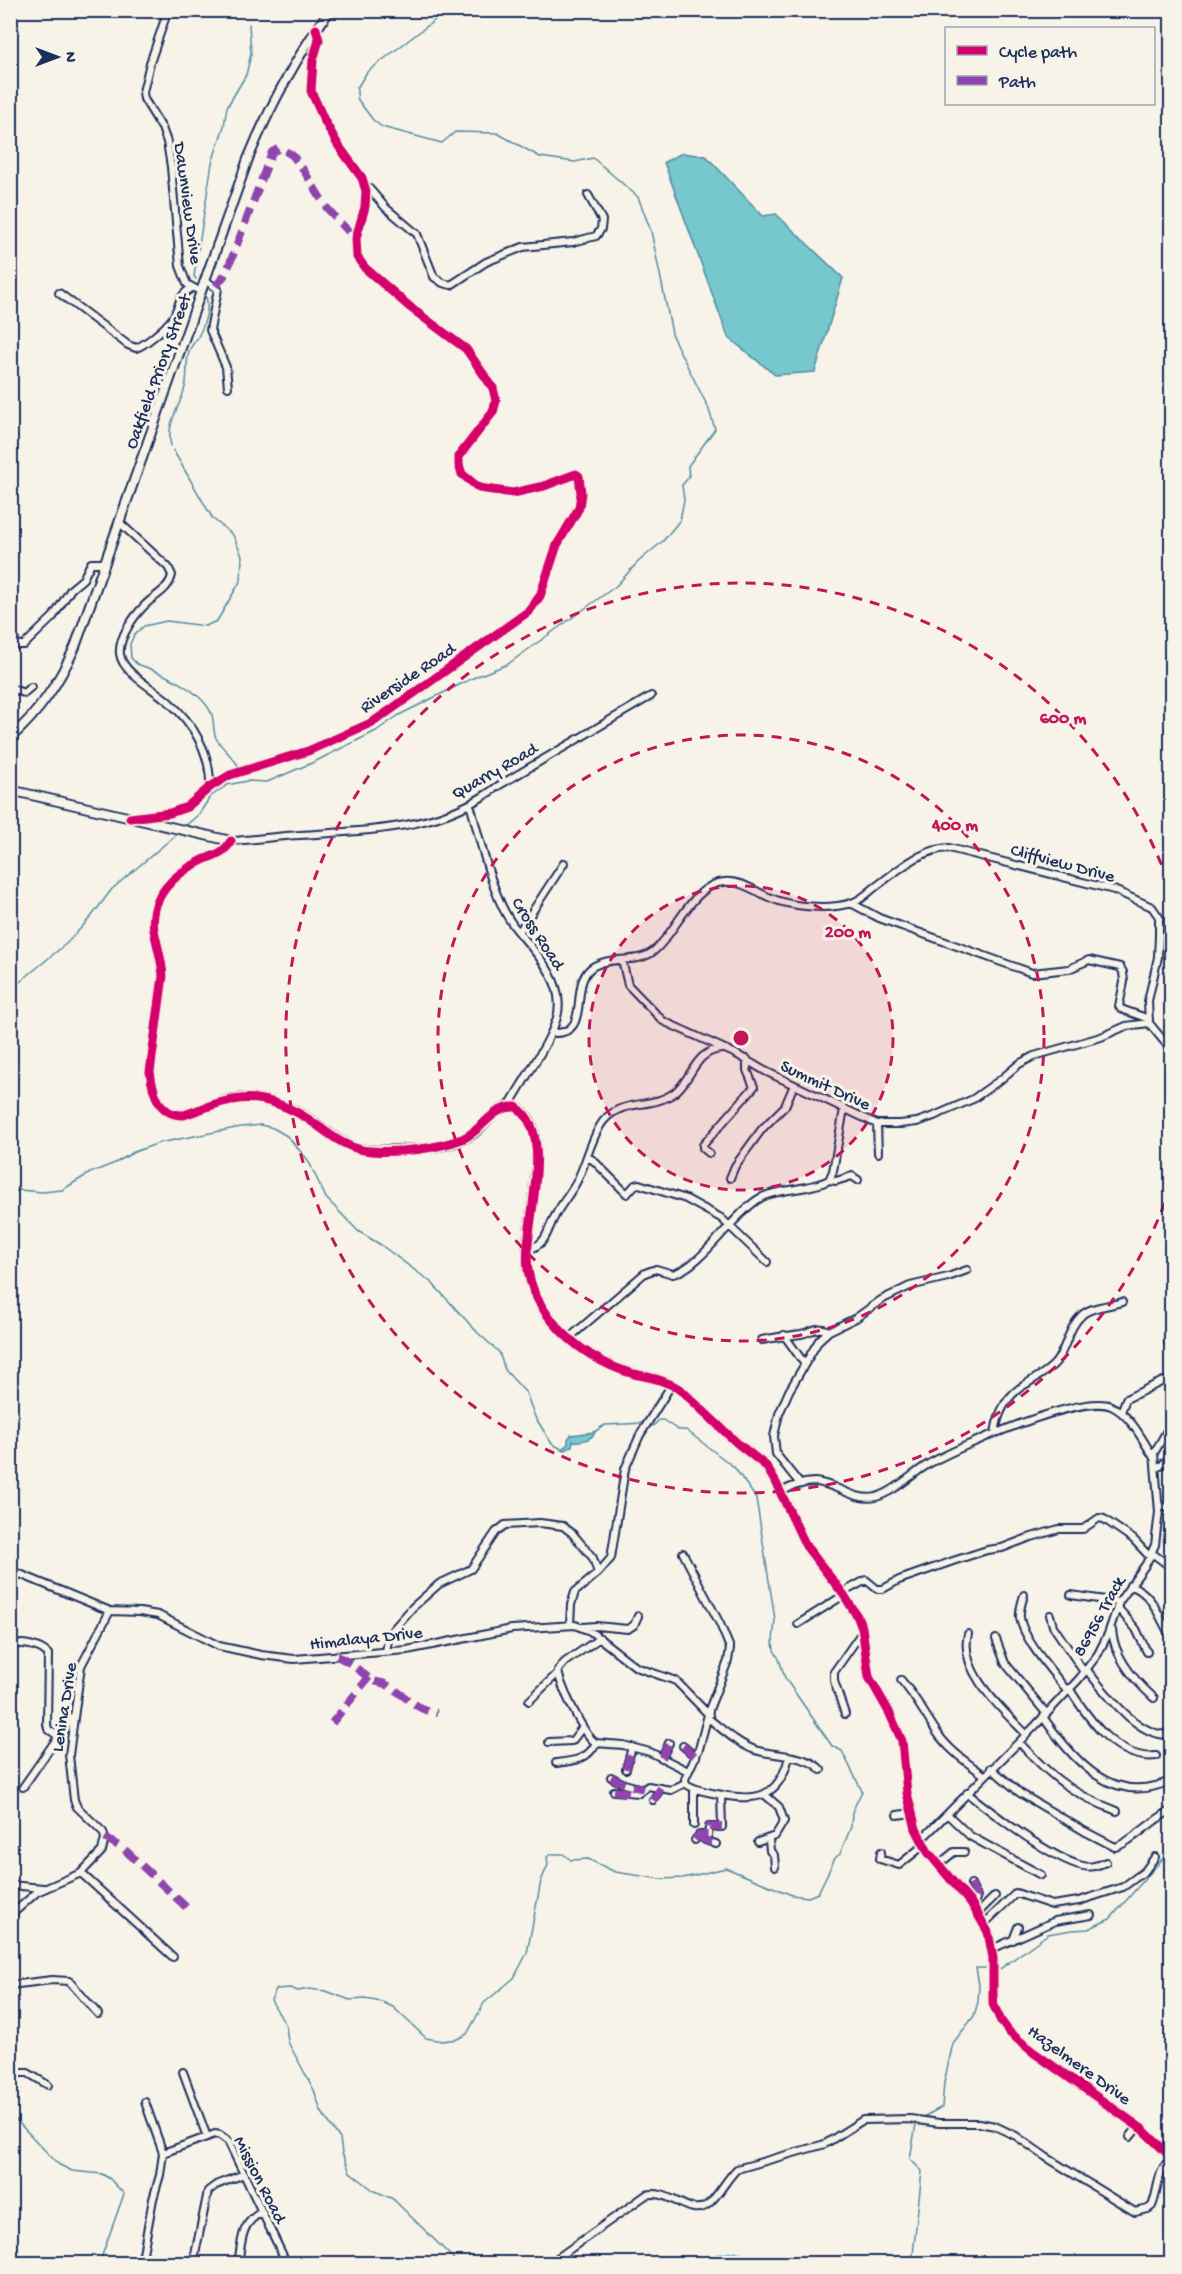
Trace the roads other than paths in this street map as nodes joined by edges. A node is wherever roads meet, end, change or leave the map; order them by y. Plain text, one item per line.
1 (168, 10) edge
2 (330, 10) edge
3 (316, 29) junction
4 (365, 184) junction
5 (588, 195) dead end
6 (205, 280) junction
7 (192, 288) junction
8 (201, 292) junction
9 (58, 293) dead end
10 (228, 387) dead end
11 (119, 522) junction
12 (105, 563) junction
13 (10, 634) edge
14 (31, 687) dead end
15 (10, 688) edge
16 (651, 696) dead end
17 (10, 738) edge
18 (210, 787) junction
19 (10, 790) edge
20 (470, 804) junction
21 (130, 818) junction
22 (231, 841) junction
23 (564, 863) dead end
24 (851, 903) junction
25 (519, 932) junction
26 (622, 960) junction
27 (1149, 1021) junction
28 (551, 1033) junction
29 (724, 1049) junction
30 (1172, 1051) edge
31 (747, 1059) junction
32 (794, 1084) junction
33 (509, 1106) junction
34 (844, 1109) junction
35 (877, 1124) junction
36 (710, 1153) dead end
37 (878, 1153) dead end
38 (587, 1157) junction
39 (730, 1178) dead end
40 (829, 1180) junction
41 (858, 1180) dead end
42 (729, 1225) junction
43 (528, 1250) junction
44 (767, 1262) dead end
45 (967, 1270) dead end
46 (1122, 1302) dead end
47 (829, 1331) junction
48 (784, 1335) junction
49 (569, 1338) junction
50 (762, 1340) dead end
51 (1168, 1343) dead end
52 (1172, 1350) edge
53 (804, 1363) junction
54 (1163, 1381) dead end
55 (672, 1384) junction
56 (1121, 1412) junction
57 (1172, 1422) edge
58 (995, 1432) junction
59 (1172, 1455) edge
60 (1154, 1458) junction
61 (1156, 1468) junction
62 (800, 1484) junction
63 (780, 1492) junction
64 (1159, 1505) junction
65 (1172, 1510) edge
66 (683, 1553) dead end
67 (1151, 1555) junction
68 (1172, 1568) edge
69 (10, 1570) edge
70 (598, 1573) junction
71 (1130, 1585) junction
72 (843, 1594) junction
73 (1024, 1595) dead end
74 (1071, 1595) dead end
75 (1118, 1604) junction
76 (110, 1611) junction
77 (1050, 1615) dead end
78 (638, 1616) dead end
79 (570, 1624) junction
80 (798, 1624) dead end
81 (1111, 1626) junction
82 (582, 1627) junction
83 (862, 1632) junction
84 (968, 1634) dead end
85 (600, 1638) junction
86 (996, 1639) dead end
87 (1172, 1639) edge
88 (10, 1646) edge
89 (386, 1652) junction
90 (1147, 1652) dead end
91 (1085, 1671) junction
92 (558, 1673) junction
93 (901, 1680) dead end
94 (1068, 1690) junction
95 (1154, 1698) dead end
96 (529, 1701) dead end
97 (74, 1714) junction
98 (845, 1714) dead end
99 (1045, 1715) junction
100 (709, 1716) junction
101 (582, 1728) junction
102 (1026, 1734) junction
103 (1172, 1734) edge
104 (58, 1736) junction
105 (549, 1742) dead end
106 (1019, 1742) junction
107 (596, 1743) junction
108 (669, 1743) dead end
109 (683, 1746) dead end
110 (632, 1747) junction
111 (1156, 1756) dead end
112 (696, 1757) junction
113 (789, 1757) junction
114 (662, 1758) junction
115 (556, 1763) dead end
116 (991, 1768) junction
117 (626, 1769) dead end
118 (821, 1770) dead end
119 (688, 1771) junction
120 (984, 1775) junction
121 (611, 1777) dead end
122 (1172, 1780) edge
123 (638, 1782) dead end
124 (685, 1783) junction
125 (23, 1787) dead end
126 (646, 1787) junction
127 (661, 1788) junction
128 (694, 1788) junction
129 (614, 1791) dead end
130 (967, 1793) junction
131 (764, 1794) junction
132 (721, 1795) junction
133 (653, 1800) dead end
134 (1172, 1810) edge
135 (1117, 1811) dead end
136 (912, 1813) junction
137 (947, 1814) junction
138 (897, 1815) dead end
139 (694, 1825) dead end
140 (769, 1840) junction
141 (758, 1842) dead end
142 (923, 1843) junction
143 (716, 1845) dead end
144 (881, 1852) dead end
145 (964, 1852) dead end
146 (1155, 1857) dead end
147 (1106, 1862) dead end
148 (938, 1865) junction
149 (775, 1867) dead end
150 (81, 1873) junction
151 (1041, 1875) dead end
152 (10, 1884) edge
153 (971, 1884) dead end
154 (44, 1888) junction
155 (995, 1896) dead end
156 (975, 1909) junction
157 (1092, 1915) dead end
158 (10, 1916) edge
159 (984, 1924) junction
160 (1018, 1927) dead end
161 (1013, 1940) junction
162 (992, 1949) junction
163 (173, 1957) dead end
164 (10, 1985) edge
165 (98, 2014) dead end
166 (183, 2072) dead end
167 (10, 2073) edge
168 (48, 2085) dead end
169 (145, 2102) dead end
170 (1139, 2127) junction
171 (207, 2137) junction
172 (1130, 2137) dead end
173 (1172, 2142) edge
174 (1164, 2149) junction
175 (163, 2153) junction
176 (1172, 2158) edge
177 (244, 2174) junction
178 (262, 2212) junction
179 (141, 2264) edge
180 (193, 2264) edge
181 (238, 2264) edge
182 (287, 2264) edge
183 (549, 2264) edge

1 - 7 street, Dawnview Drive
2 - 3 street, Oakfield Priory Street
3 - 4 street
3 - 6 street, Oakfield Priory Street
4 - 5 street
4 - 18 street, Riverside Road
6 - 8 street, Oakfield Priory Street
6 - 10 street
7 - 8 street, Dawnview Drive
7 - 9 street
8 - 11 street, Oakfield Priory Street
11 - 12 street, Oakfield Priory Street
11 - 18 street
12 - 13 street
12 - 17 street, Oakfield Priory Street
14 - 15 street
16 - 20 street, Quarry Road
18 - 21 street, Riverside Road
19 - 21 street
20 - 22 street, Quarry Road
20 - 25 street, Cross Road
21 - 22 street
22 - 33 street
23 - 25 street
24 - 26 street
24 - 27 street
24 - 27 street, Cliffview Drive
25 - 28 street, Cross Road
26 - 28 street
26 - 29 street, Summit Drive
27 - 30 street
27 - 35 street, Summit Drive
28 - 33 street, Cross Road
29 - 31 street, Summit Drive
29 - 38 street
31 - 32 street, Summit Drive
31 - 36 street
32 - 34 street, Summit Drive
32 - 39 street
33 - 43 street, Hazelmere Drive
34 - 35 street, Summit Drive
34 - 40 street
35 - 37 street
38 - 42 street
38 - 43 street
40 - 41 street
40 - 42 street
42 - 44 street
42 - 49 street
43 - 49 street, Hazelmere Drive
45 - 47 street
46 - 58 street
47 - 48 street
47 - 53 street
48 - 50 street
48 - 53 street
49 - 55 street, Hazelmere Drive
51 - 52 street
53 - 62 street
54 - 56 street
55 - 63 street, Hazelmere Drive
55 - 70 street
56 - 58 street
56 - 60 street
57 - 60 street
58 - 62 street
59 - 61 street
60 - 61 street, 86956 Track
61 - 64 street, 86956 Track
62 - 63 street
63 - 72 street, Hazelmere Drive
64 - 65 street
64 - 67 street, 86956 Track
66 - 100 street
67 - 68 street
67 - 71 street, 86956 Track
67 - 72 street
69 - 76 street, Himalaya Drive
70 - 79 street
70 - 89 street
71 - 75 street, 86956 Track
71 - 87 street
72 - 80 street
72 - 83 street, Hazelmere Drive
73 - 94 street
74 - 75 street
75 - 81 street, 86956 Track
75 - 90 street
76 - 89 street, Himalaya Drive
76 - 97 street, Lenina Drive
77 - 91 street
78 - 82 street
79 - 82 street, Himalaya Drive
79 - 89 street, Himalaya Drive
81 - 91 street, 86956 Track
81 - 95 street
82 - 85 street, Himalaya Drive
83 - 98 street
83 - 136 street, Hazelmere Drive
84 - 102 street
85 - 92 street
85 - 100 street, Himalaya Drive
86 - 99 street
88 - 104 street
91 - 94 street, 86956 Track
91 - 103 street
92 - 96 street
92 - 101 street
93 - 120 street
94 - 99 street, 86956 Track
94 - 111 street
97 - 104 street
97 - 150 street, Lenina Drive
99 - 102 street, 86956 Track
99 - 122 street
100 - 112 street
100 - 113 street, Himalaya Drive
101 - 105 street
101 - 107 street
102 - 106 street, 86956 Track
104 - 125 street
106 - 116 street, 86956 Track
106 - 135 street
107 - 110 street
107 - 115 street
108 - 114 street
109 - 112 street
110 - 114 street
110 - 117 street
112 - 119 street
113 - 118 street, Himalaya Drive
113 - 131 street
114 - 119 street
116 - 120 street, 86956 Track
116 - 134 street
119 - 124 street
120 - 130 street, 86956 Track
121 - 126 street
123 - 126 street
124 - 127 street
124 - 128 street
126 - 127 street
126 - 129 street
127 - 133 street
128 - 132 street
128 - 139 street
130 - 137 street, 86956 Track
130 - 147 street
131 - 132 street
131 - 140 street
132 - 143 street
136 - 138 street
136 - 142 street, Hazelmere Drive
137 - 142 street, 86956 Track
137 - 151 street
140 - 141 street
140 - 149 street
142 - 144 street, 86956 Track
142 - 148 street, Hazelmere Drive
145 - 148 street
146 - 159 street
148 - 156 street, Hazelmere Drive
150 - 154 street
150 - 163 street
152 - 154 street
153 - 156 street
154 - 158 street
155 - 156 street
156 - 159 street, Hazelmere Drive
157 - 161 street
159 - 162 street, Hazelmere Drive
160 - 161 street
161 - 162 street
162 - 170 street, Hazelmere Drive
164 - 165 street
166 - 171 street
167 - 168 street
169 - 175 street
170 - 172 street, Hazelmere Drive
170 - 174 street, Hazelmere Drive
171 - 175 street, Mission Road
171 - 177 street, Mission Road
173 - 174 street
174 - 176 street, Hazelmere Drive
175 - 179 street
176 - 183 street
177 - 178 street, Mission Road
177 - 180 street
178 - 181 street
178 - 182 street, Mission Road

